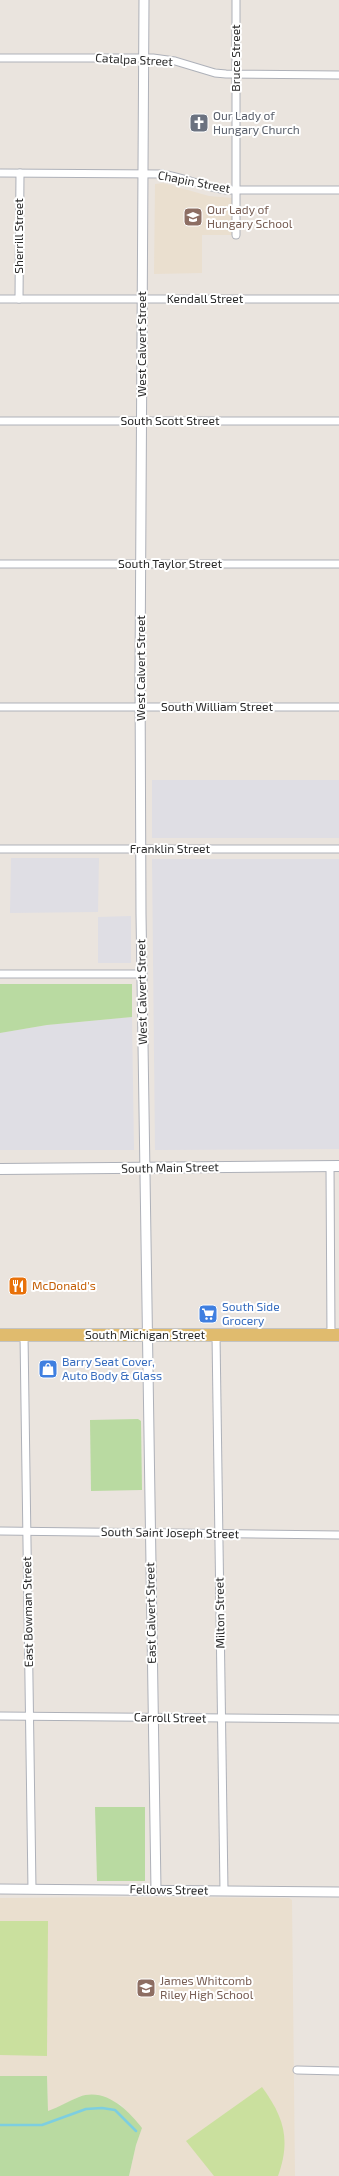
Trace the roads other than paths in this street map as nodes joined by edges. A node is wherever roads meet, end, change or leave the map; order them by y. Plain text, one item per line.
1 (144, 0) edge
2 (236, 0) edge
3 (0, 58) edge
4 (144, 58) junction
5 (236, 74) junction
6 (339, 75) edge
7 (0, 173) edge
8 (144, 173) junction
9 (20, 174) junction
10 (236, 190) junction
11 (339, 190) edge
12 (236, 236) dead end
13 (0, 299) edge
14 (19, 299) junction
15 (142, 299) junction
16 (339, 299) edge
17 (0, 421) edge
18 (142, 421) junction
19 (339, 421) edge
20 (0, 564) edge
21 (141, 564) junction
22 (339, 564) edge
23 (0, 707) edge
24 (140, 707) junction
25 (339, 707) edge
26 (0, 849) edge
27 (141, 849) junction
28 (339, 849) edge
29 (0, 974) edge
30 (142, 974) junction
31 (335, 1166) edge
32 (0, 1169) edge
33 (146, 1169) junction
34 (0, 1335) edge
35 (24, 1335) junction
36 (216, 1335) junction
37 (335, 1335) edge
38 (148, 1336) junction
39 (0, 1531) edge
40 (27, 1531) junction
41 (150, 1533) junction
42 (219, 1534) junction
43 (339, 1535) edge
44 (0, 1716) edge
45 (29, 1716) junction
46 (153, 1717) junction
47 (221, 1718) junction
48 (339, 1720) edge
49 (0, 1888) edge
50 (32, 1889) junction
51 (156, 1890) junction
52 (224, 1891) junction
53 (339, 1892) edge
54 (297, 2070) dead end
55 (339, 2071) edge

1 - 4 street, West Calvert Street
2 - 5 street, Bruce Street
3 - 4 street, Catalpa Street
4 - 5 street, Catalpa Street
4 - 8 street, West Calvert Street
5 - 6 street, Catalpa Street
5 - 10 street, Bruce Street
7 - 9 street, Chapin Street
8 - 9 street, Chapin Street
8 - 10 street, Chapin Street
8 - 15 street, West Calvert Street
9 - 14 street, Sherrill Street
10 - 11 street, Chapin Street
10 - 12 street, Bruce Street
13 - 14 street, Kendall Street
14 - 15 street, Kendall Street
15 - 16 street, Kendall Street
15 - 18 street, West Calvert Street
17 - 18 street, South Scott Street
18 - 19 street, South Scott Street
18 - 21 street, West Calvert Street
20 - 21 street, South Taylor Street
21 - 22 street, South Taylor Street
21 - 24 street, West Calvert Street
23 - 24 street, South William Street
24 - 25 street, South William Street
24 - 27 street, West Calvert Street
26 - 27 street, Franklin Street
27 - 28 street, Franklin Street
27 - 30 street, West Calvert Street
29 - 30 street
30 - 33 street, West Calvert Street
31 - 33 main road, South Main Street
31 - 37 street
32 - 33 main road, South Main Street
33 - 38 street, West Calvert Street
34 - 35 main road, South Michigan Street
35 - 38 main road, South Michigan Street
35 - 40 street, East Bowman Street
36 - 37 main road, South Michigan Street
36 - 38 main road, South Michigan Street
36 - 42 street, Milton Street
38 - 41 street, East Calvert Street
39 - 40 street, South Saint Joseph Street
40 - 41 street, South Saint Joseph Street
40 - 45 street, East Bowman Street
41 - 42 street, South Saint Joseph Street
41 - 46 street, East Calvert Street
42 - 43 street, South Saint Joseph Street
42 - 47 street, Milton Street
44 - 45 street, Carroll Street
45 - 46 street, Carroll Street
45 - 50 street, East Bowman Street
46 - 47 street, Carroll Street
46 - 51 street, East Calvert Street
47 - 48 street, Carroll Street
47 - 52 street, Milton Street
49 - 50 street, Fellows Street
50 - 51 street, Fellows Street
51 - 52 street, Fellows Street
52 - 53 street, Fellows Street
54 - 55 street

